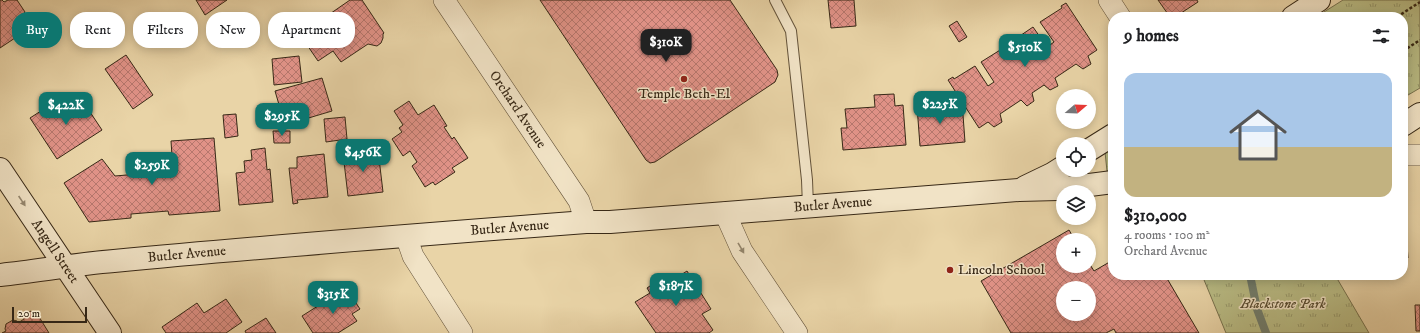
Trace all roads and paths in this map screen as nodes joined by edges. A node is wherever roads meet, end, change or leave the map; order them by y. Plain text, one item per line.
1 (444, 0) edge
2 (1109, 0) edge
3 (1319, 0) edge
4 (777, 1) edge
5 (1420, 2) edge
6 (1117, 12) edge
7 (1301, 12) edge
8 (1405, 12) edge
9 (1420, 40) edge
10 (1408, 48) edge
11 (1420, 114) edge
12 (1408, 122) edge
13 (1108, 138) edge
14 (1096, 146) edge
15 (1408, 155) edge
16 (1420, 155) edge
17 (0, 169) edge
18 (1056, 171) edge
19 (1108, 183) edge
20 (1019, 190) junction
21 (808, 206) junction
22 (725, 213) junction
23 (586, 222) junction
24 (406, 236) junction
25 (66, 267) junction
26 (0, 275) edge
27 (110, 333) edge
28 (462, 333) edge
29 (797, 333) edge

1 - 23 street, Orchard Avenue
2 - 6 street
3 - 7 main road
4 - 21 lane
5 - 8 path
9 - 10 path
11 - 12 main road
13 - 14 main road
15 - 16 street
17 -> 25 main road, Angell Street
18 - 20 main road
19 - 20 main road, Butler Avenue
20 - 21 main road, Butler Avenue
21 - 22 main road, Butler Avenue
22 - 23 main road, Butler Avenue
22 -> 29 street
23 - 24 main road, Butler Avenue
24 - 25 main road, Butler Avenue
24 - 28 street
25 - 26 main road, Butler Avenue
25 - 27 main road, Angell Street

